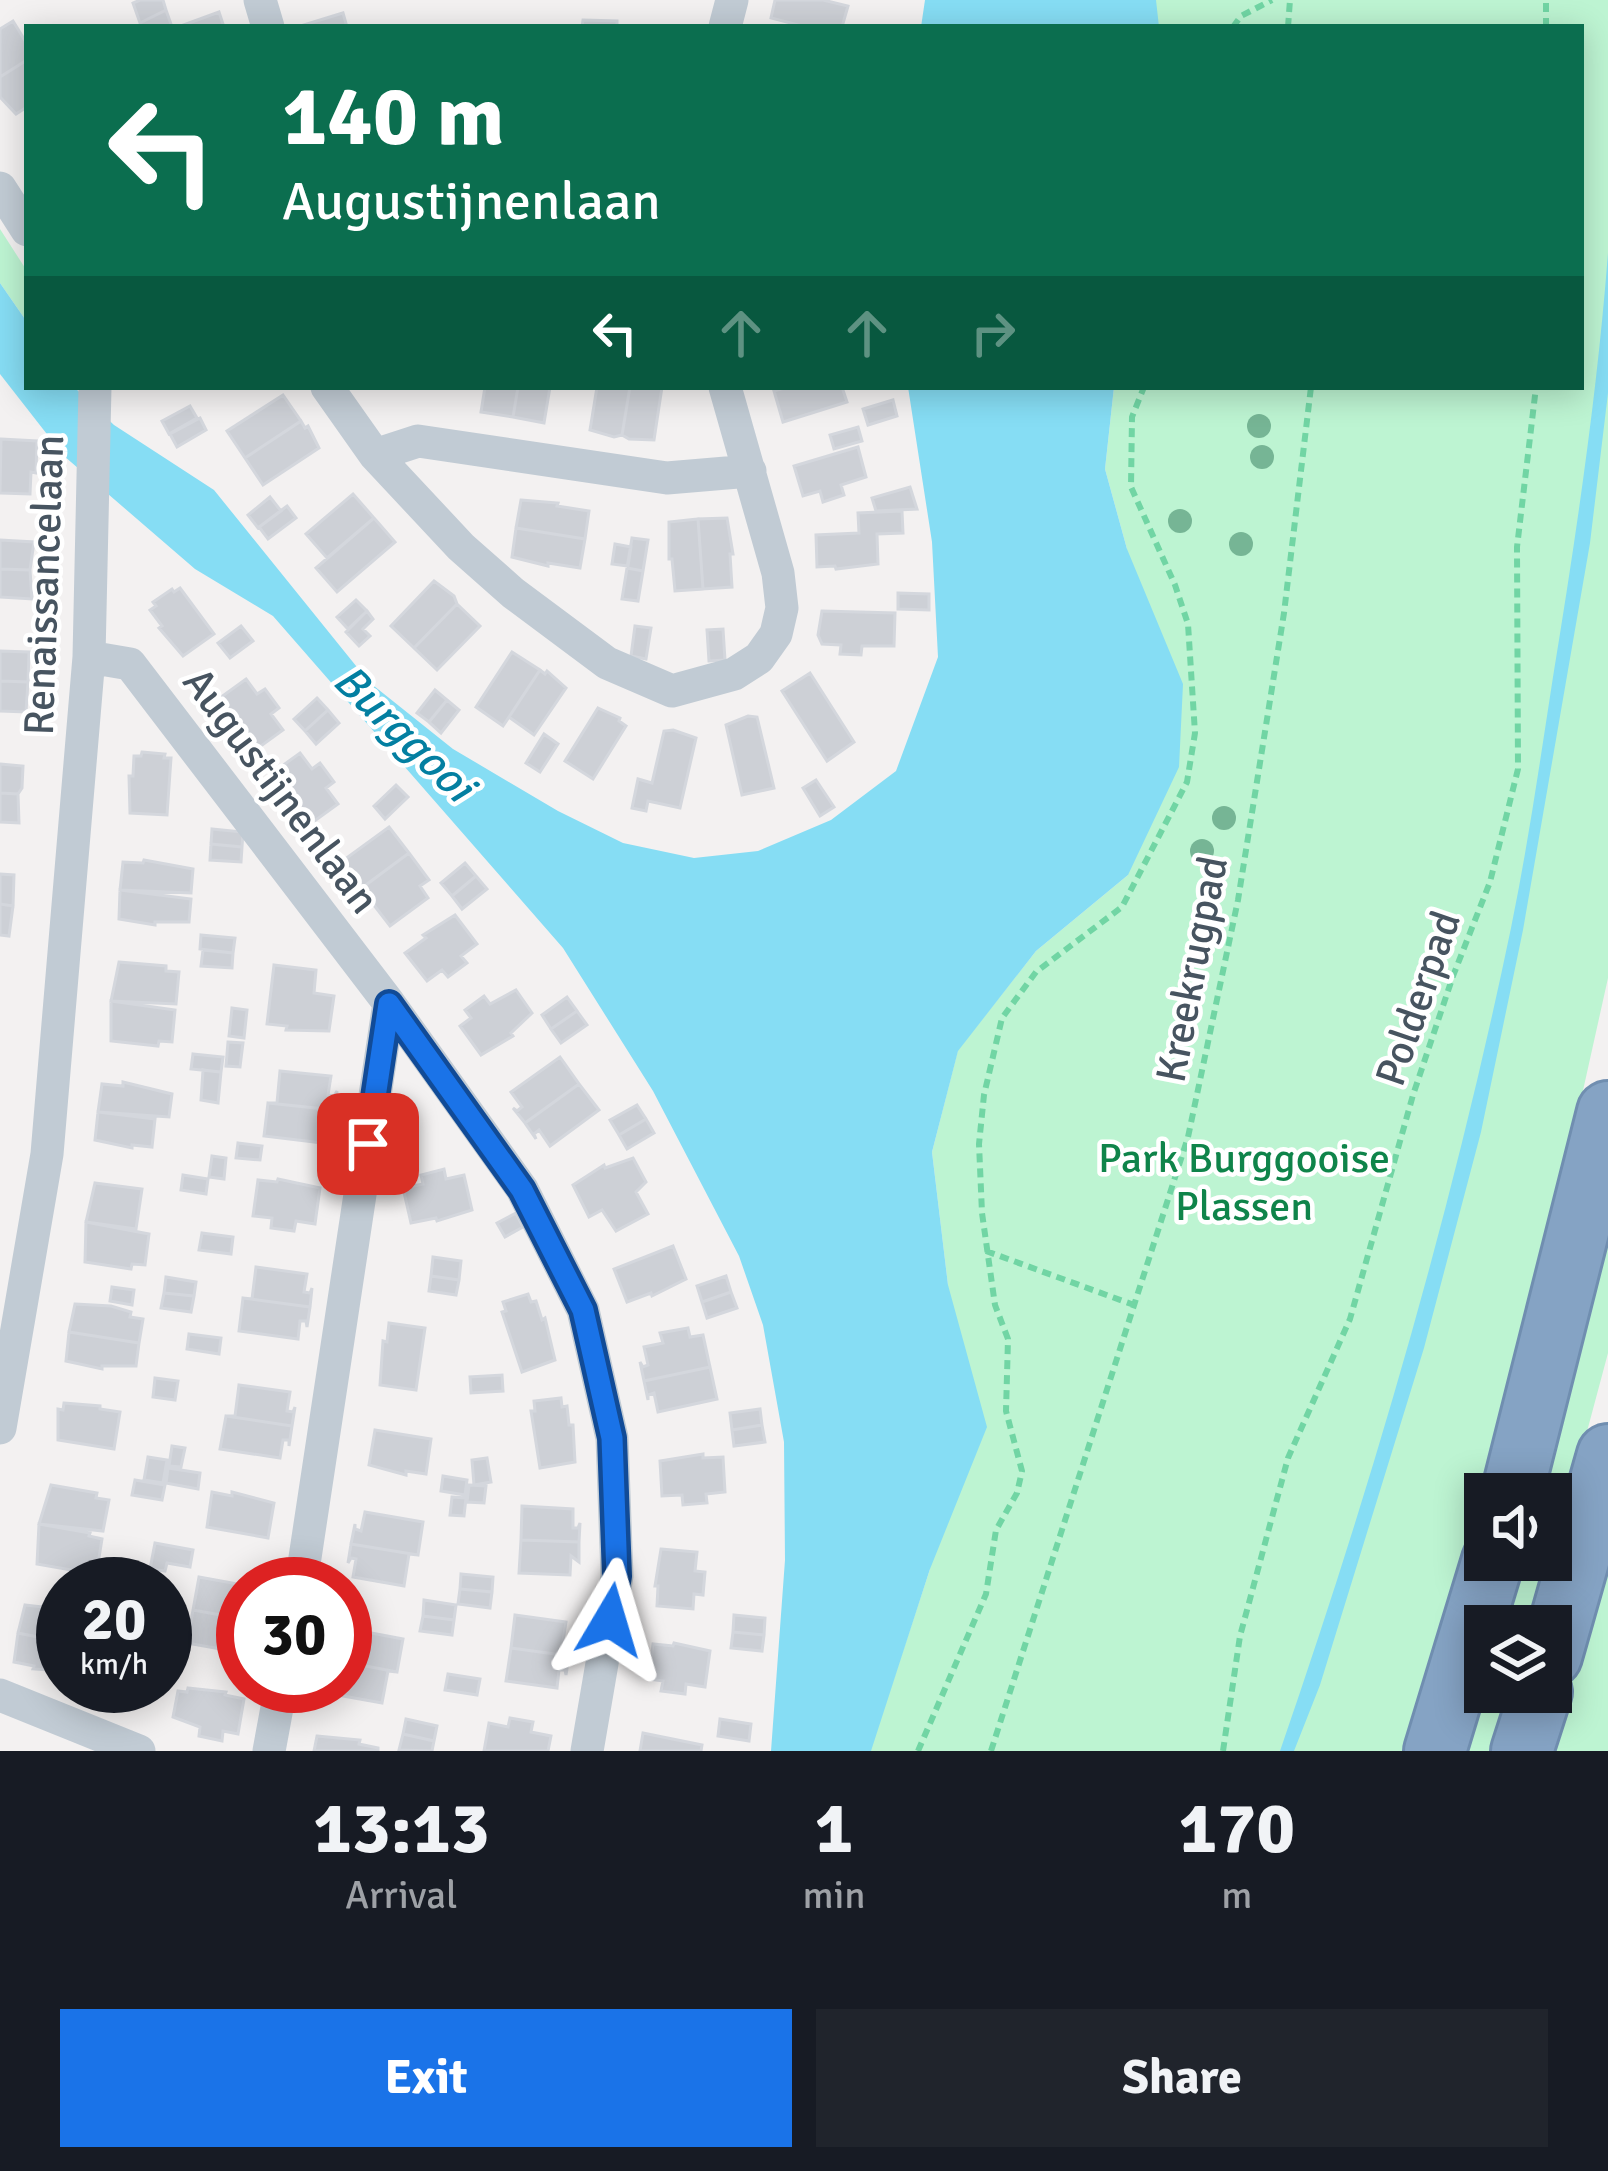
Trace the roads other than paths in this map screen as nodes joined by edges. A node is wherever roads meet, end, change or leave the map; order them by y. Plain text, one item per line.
1 (0, 188) edge
2 (24, 225) edge
3 (95, 390) edge
4 (329, 390) edge
5 (726, 390) edge
6 (374, 454) junction
7 (750, 470) junction
8 (89, 657) junction
9 (389, 1004) junction
10 (1608, 1112) edge
11 (0, 1428) edge
12 (1608, 1455) edge
13 (1518, 1473) edge
14 (305, 1557) edge
15 (1487, 1581) edge
16 (1565, 1605) edge
17 (0, 1695) edge
18 (276, 1713) edge
19 (1534, 1713) edge
20 (140, 1751) edge
21 (268, 1751) edge
22 (587, 1751) edge
23 (1436, 1751) edge
24 (1522, 1751) edge

1 - 2 street
3 - 8 street, Renaissancelaan
4 - 6 street
5 - 7 street
6 - 7 street
6 - 7 street
8 - 9 street, Augustijnenlaan
8 - 11 street, Renaissancelaan
9 - 14 street
9 - 22 street, Augustijnenlaan
10 - 13 highway
12 - 16 highway
15 - 23 highway
17 - 20 street
18 - 21 street
19 - 24 highway

